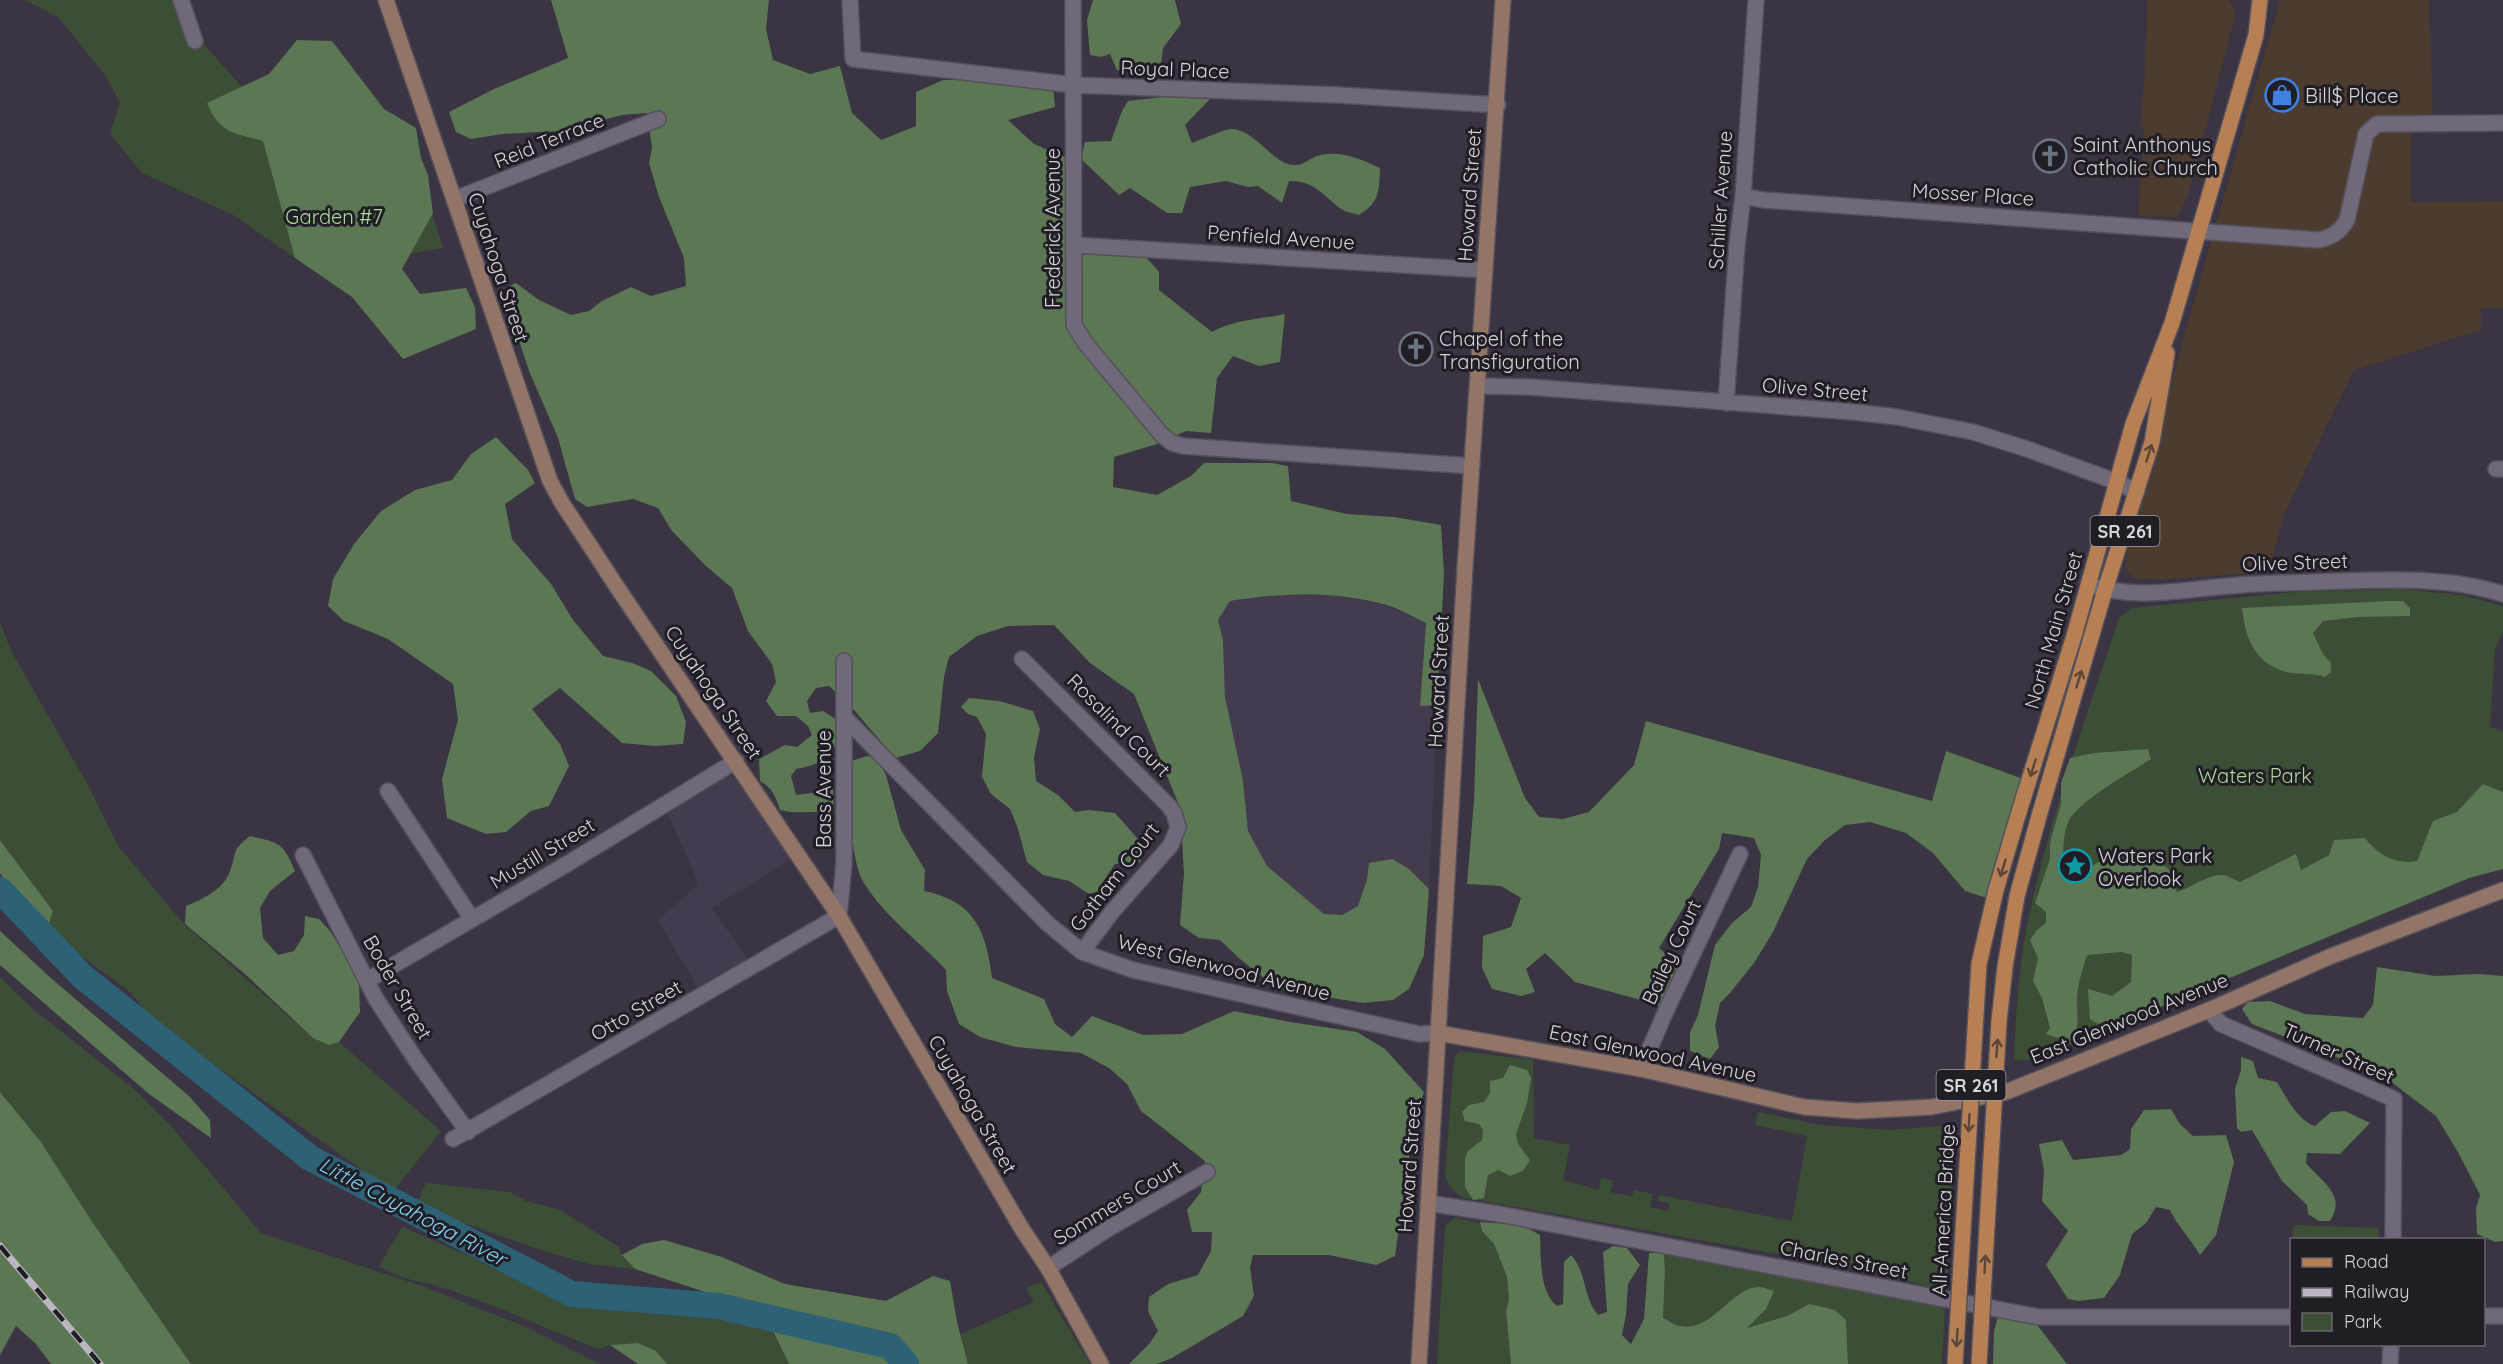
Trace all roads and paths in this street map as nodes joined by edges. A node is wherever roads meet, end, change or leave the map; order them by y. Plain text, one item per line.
1 (181, 0) edge
2 (386, 0) edge
3 (850, 0) edge
4 (1073, 0) edge
5 (1503, 0) edge
6 (1756, 0) edge
7 (2260, 0) edge
8 (195, 41) dead end
9 (1074, 85) junction
10 (1498, 105) junction
11 (658, 119) dead end
12 (2503, 123) edge
13 (1743, 196) junction
14 (455, 199) junction
15 (2199, 231) junction
16 (1074, 245) junction
17 (1485, 270) junction
18 (2172, 323) junction
19 (1479, 386) junction
20 (1726, 403) junction
21 (1472, 466) junction
22 (2117, 482) junction
23 (2137, 492) junction
24 (2088, 585) junction
25 (2105, 590) junction
26 (2503, 594) edge
27 (2082, 607) junction
28 (2099, 611) junction
29 (1022, 659) dead end
30 (844, 661) dead end
31 (844, 717) junction
32 (736, 761) junction
33 (388, 791) dead end
34 (2019, 812) joint
35 (1178, 827) joint
36 (1740, 854) dead end
37 (303, 855) dead end
38 (2503, 890) edge
39 (839, 916) junction
40 (472, 919) junction
41 (1082, 952) junction
42 (368, 980) junction
43 (2209, 1010) junction
44 (1438, 1033) junction
45 (1641, 1069) junction
46 (468, 1132) junction
47 (453, 1139) dead end
48 (1207, 1172) dead end
49 (1428, 1203) junction
50 (2393, 1238) edge
51 (1048, 1268) junction
52 (2485, 1316) edge
53 (2503, 1316) edge
54 (2290, 1317) edge
55 (2391, 1346) edge
56 (1101, 1364) edge
57 (1419, 1364) edge
58 (1955, 1364) edge
59 (1979, 1364) edge
60 (2390, 1364) edge

1 - 8 street
2 - 14 street, Cuyahoga Street
3 - 9 street, Royal Place
4 - 9 street, Frederick Avenue
5 - 10 street, Howard Street
6 - 13 street, Schiller Avenue
7 - 15 main road, North Main Street / SR 261
9 - 10 street, Royal Place
9 - 16 street, Frederick Avenue
10 - 17 street, Howard Street
11 - 14 street, Reid Terrace
12 - 15 street, Mosser Place
13 - 15 street, Mosser Place
13 - 20 street, Schiller Avenue
14 - 32 street, Cuyahoga Street
15 - 18 main road, North Main Street / SR 261
16 - 17 street, Penfield Avenue
16 - 21 street, Frederick Avenue
17 - 19 street, Howard Street
18 - 22 main road, North Main Street / SR 261
23 -> 18 main road, North Main Street / SR 261
19 - 20 street, Olive Street
19 - 21 street, Howard Street
20 - 22 street, Olive Street
21 - 44 street, Howard Street
22 - 23 street, Olive Street
22 - 24 main road, North Main Street / SR 261
23 - 25 main road, North Main Street / SR 261
24 - 25 street, Olive Street
24 - 27 main road, North Main Street / SR 261
25 - 26 street, Olive Street
25 - 28 main road, North Main Street / SR 261
27 - 28 street
27 -> 34 main road, North Main Street / SR 261
59 -> 28 main road, North Main Street / SR 261, bridge
29 - 35 street, Rosalind Court
30 - 31 street, Bass Avenue
31 - 39 street, Bass Avenue
31 - 41 street, West Glenwood Avenue
32 - 39 street, Cuyahoga Street
32 - 40 street, Mustill Street
33 - 40 street
34 -> 58 main road, All-America Bridge / SR 261, bridge
35 - 41 street, Gotham Court
36 - 45 street, Bailey Court
37 - 42 street, Boder Street
38 - 43 street, East Glenwood Avenue
39 - 46 street, Otto Street
39 - 51 street, Cuyahoga Street
40 - 42 street, Mustill Street
41 - 44 street, West Glenwood Avenue
42 - 46 street, Boder Street
43 - 45 street, East Glenwood Avenue
43 - 50 street, Turner Street
44 - 45 street, East Glenwood Avenue
44 - 49 street, Howard Street
46 - 47 street, Otto Street
48 - 51 street, Sommers Court
49 - 54 street, Charles Street
49 - 57 street, Howard Street
51 - 56 street, Cuyahoga Street
52 - 53 street
55 - 60 street

